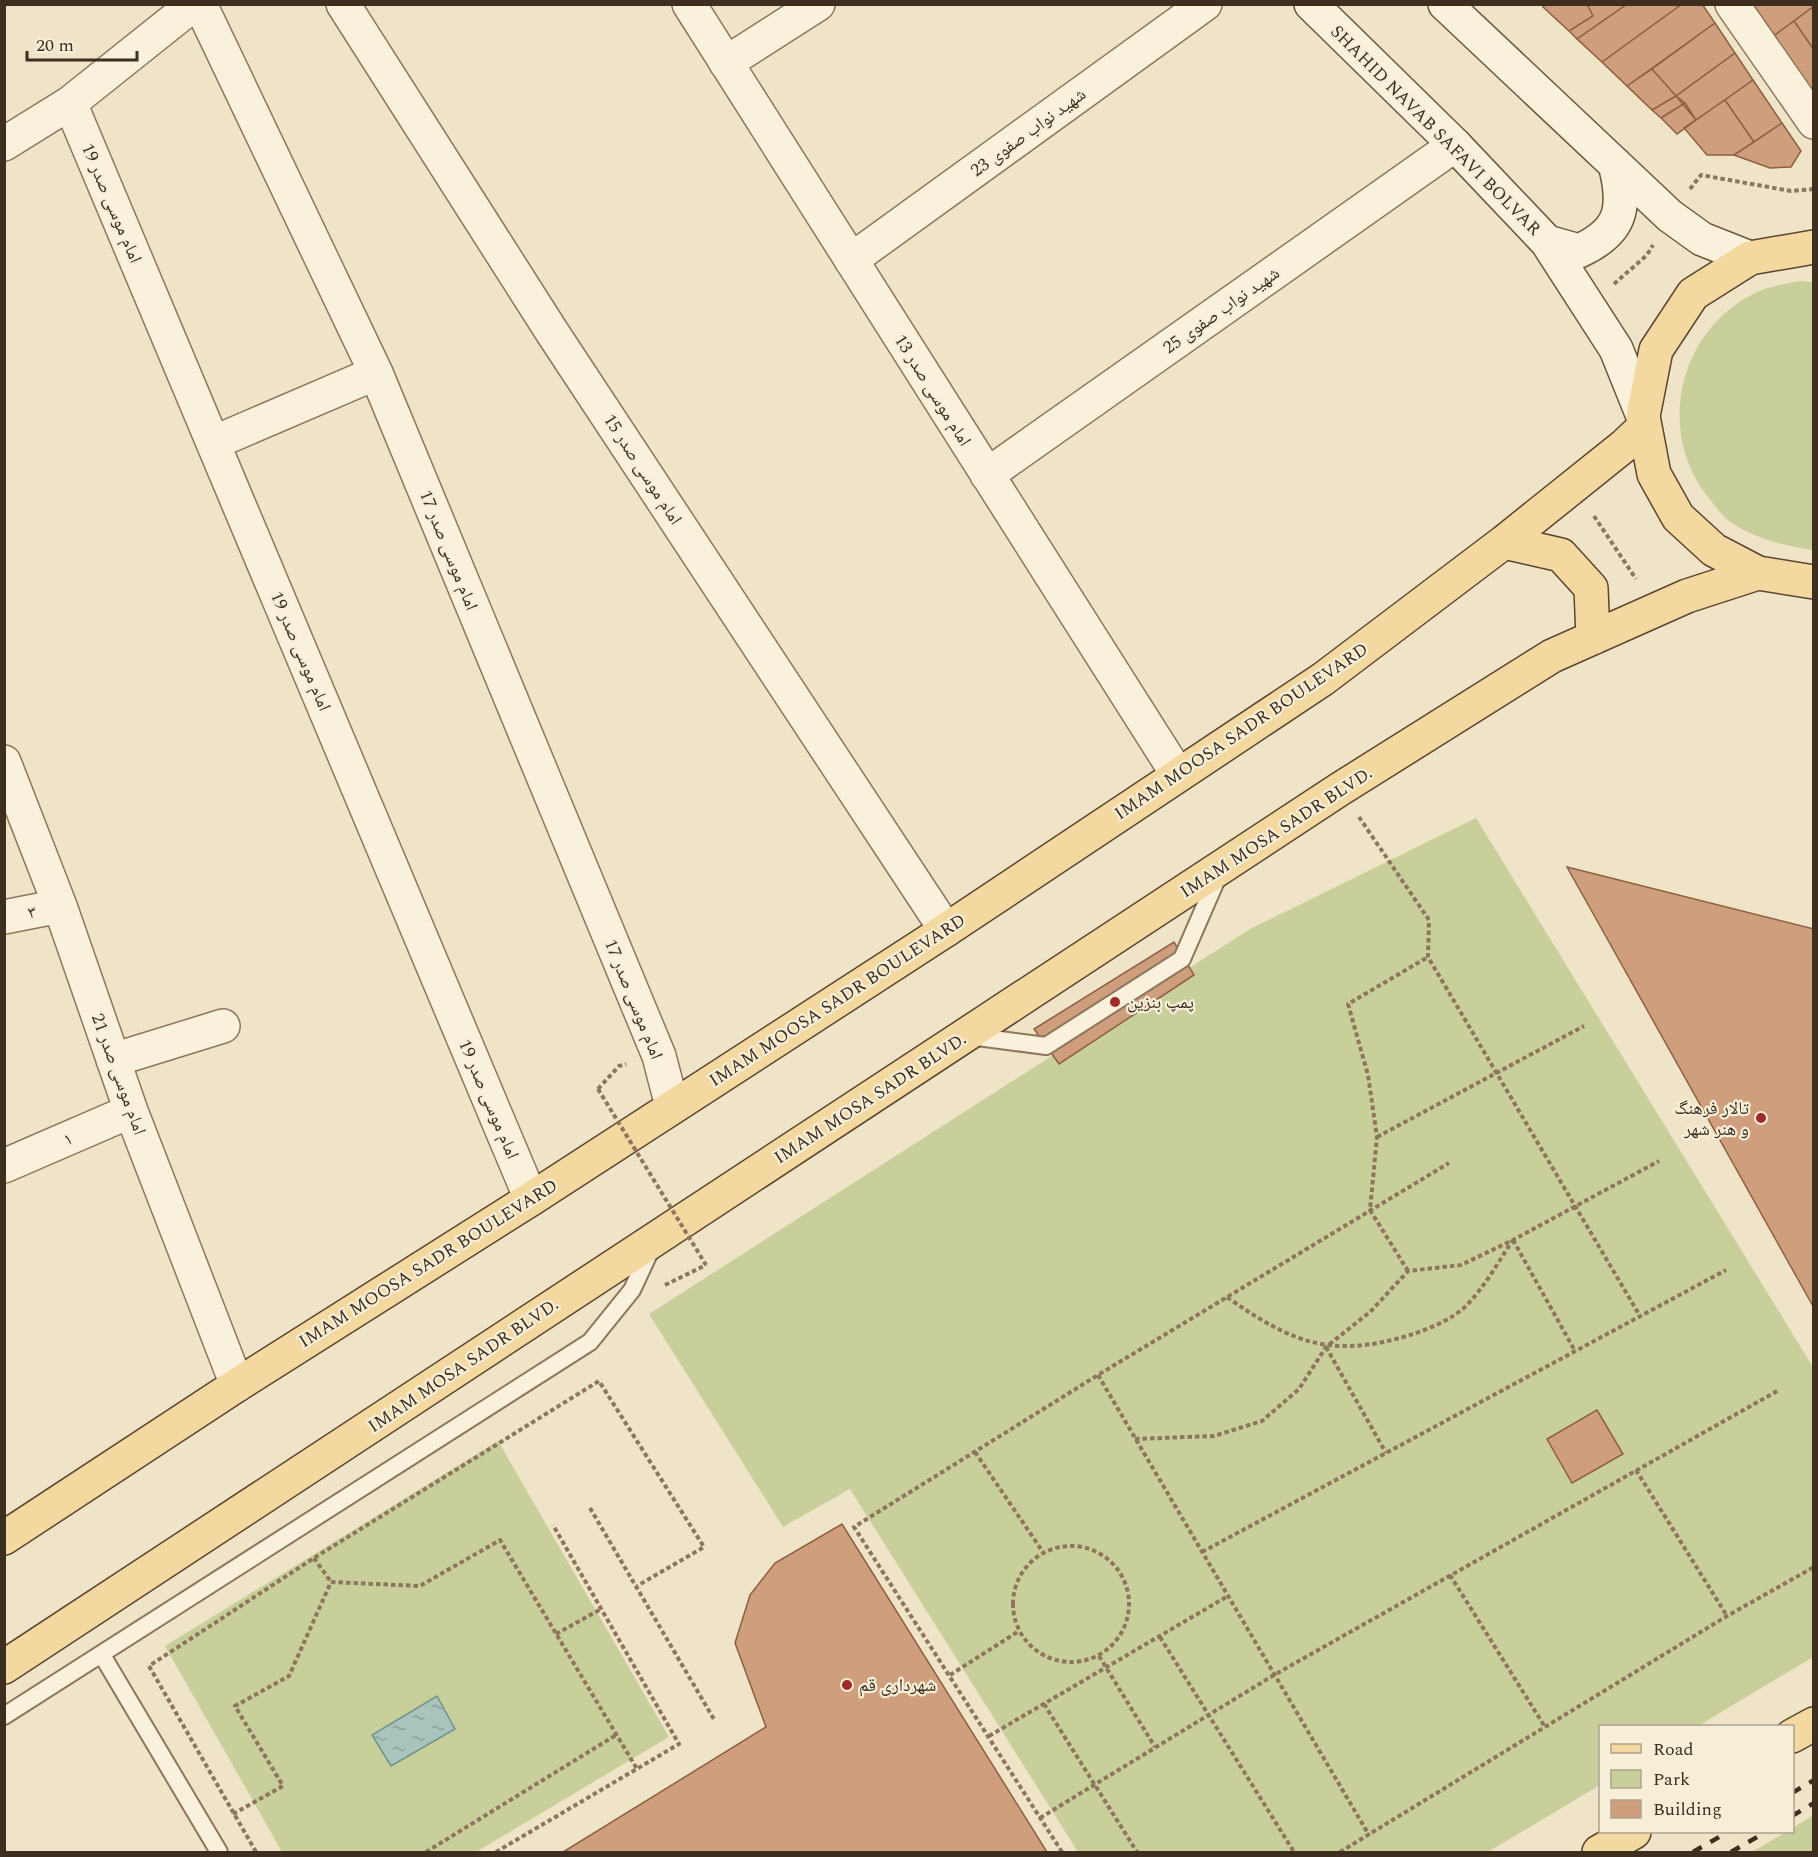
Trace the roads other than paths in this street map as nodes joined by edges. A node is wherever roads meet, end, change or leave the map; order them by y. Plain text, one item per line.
1 (194, 4) edge
2 (200, 4) edge
3 (343, 4) edge
4 (688, 4) edge
5 (818, 4) edge
6 (1205, 4) edge
7 (1311, 4) edge
8 (1445, 4) edge
9 (1732, 4) edge
10 (726, 63) junction
11 (70, 103) junction
12 (1814, 122) edge
13 (4, 144) edge
14 (1455, 145) junction
15 (1615, 164) junction
16 (1547, 242) junction
17 (1814, 247) edge
18 (1750, 258) junction
19 (851, 260) junction
20 (376, 373) junction
21 (1643, 421) junction
22 (213, 444) junction
23 (987, 475) junction
24 (1504, 542) junction
25 (1758, 573) junction
26 (1814, 582) edge
27 (1593, 638) junction
28 (4, 762) edge
29 (1178, 774) junction
30 (1221, 869) junction
31 (60, 906) junction
32 (4, 917) edge
33 (946, 930) junction
34 (223, 1026) dead end
35 (966, 1036) junction
36 (113, 1060) junction
37 (672, 1107) junction
38 (131, 1111) junction
39 (4, 1166) edge
40 (531, 1199) junction
41 (657, 1236) junction
42 (237, 1385) junction
43 (4, 1538) edge
44 (102, 1655) junction
45 (4, 1667) edge
46 (4, 1716) edge
47 (1814, 1724) edge
48 (1794, 1735) edge
49 (1632, 1833) edge
50 (219, 1852) edge
51 (1599, 1852) edge

1 - 11 street
2 - 20 street, امام موسی صدر 17
3 - 33 street, امام موسی صدر 15
4 - 10 street, امام موسی صدر 13
5 - 10 street
6 - 19 street, شهید نواب صفوی 23
7 - 14 street, SHAHID NAVAB SAFAVI BOLVAR
8 - 15 street
9 - 12 street
10 - 19 street, امام موسی صدر 13
11 - 13 street
11 - 22 street, امام موسی صدر 19
14 - 16 street, SHAHID NAVAB SAFAVI BOLVAR
14 - 23 street, شهید نواب صفوی 25
15 - 16 street
15 - 18 street
16 - 21 street, SHAHID NAVAB SAFAVI BOLVAR
17 - 18 main road
18 - 21 main road
19 - 23 street, امام موسی صدر 13
20 - 22 street
20 - 37 street, امام موسی صدر 17
21 - 24 main road, IMAM MOOSA SADR BOULEVARD
21 - 25 main road
22 - 40 street, امام موسی صدر 19
23 - 29 street, امام موسی صدر 13
24 - 27 main road
24 - 29 main road, IMAM MOOSA SADR BOULEVARD
25 - 26 main road
25 - 27 main road, IMAM MOSA SADR BLVD.
27 - 30 main road, IMAM MOSA SADR BLVD.
28 - 31 street, امام موسی صدر 21
29 - 33 main road, IMAM MOOSA SADR BOULEVARD
30 - 35 main road, IMAM MOSA SADR BLVD.
30 - 35 lane
31 - 32 street, ۳
31 - 36 street, امام موسی صدر 21
33 - 37 main road, IMAM MOOSA SADR BOULEVARD
34 - 36 street
35 - 41 main road, IMAM MOSA SADR BLVD.
36 - 38 street, امام موسی صدر 21
37 - 40 main road, IMAM MOOSA SADR BOULEVARD
38 - 39 street, ۱
38 - 42 street, امام موسی صدر 21
40 - 42 main road, IMAM MOOSA SADR BOULEVARD
41 - 44 lane
41 - 45 main road, IMAM MOSA SADR BLVD.
42 - 43 main road, IMAM MOOSA SADR BOULEVARD
44 - 46 lane
44 - 50 lane
47 - 48 main road
49 - 51 main road

